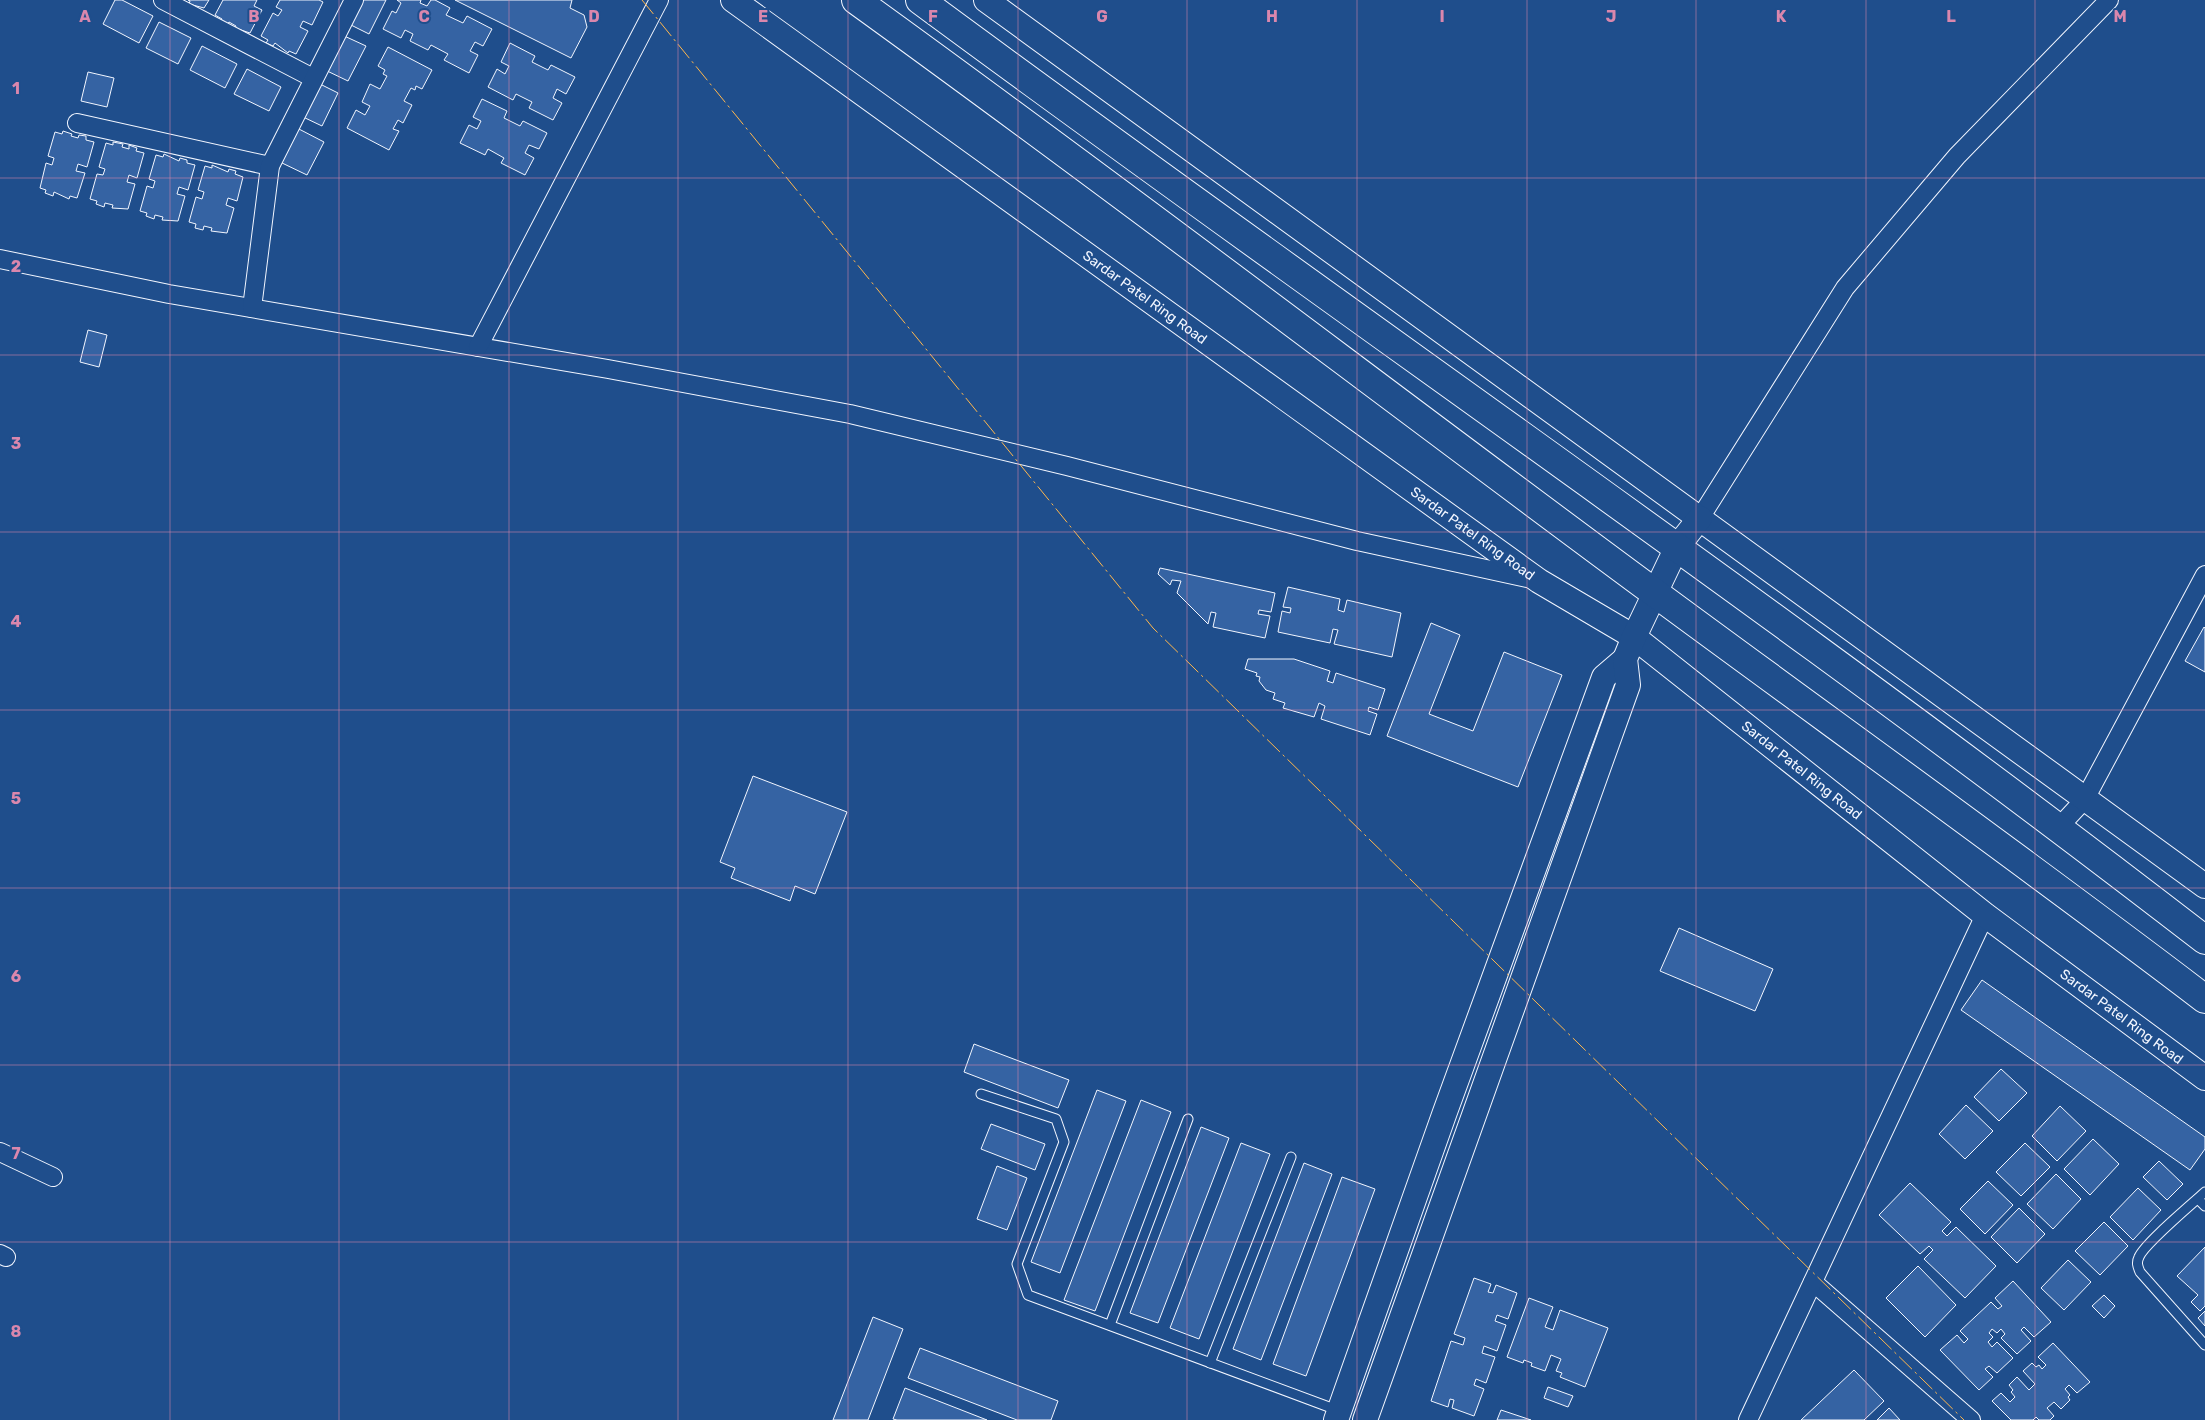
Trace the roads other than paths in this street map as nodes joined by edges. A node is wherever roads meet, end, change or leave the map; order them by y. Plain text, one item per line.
1 (163, 0) edge
2 (660, 0) edge
3 (733, 0) edge
4 (856, 0) edge
5 (920, 0) edge
6 (986, 0) edge
7 (2109, 0) edge
8 (352, 1) edge
9 (313, 78) junction
10 (77, 123) dead end
11 (1103, 134) junction
12 (1081, 164) junction
13 (270, 166) junction
14 (0, 259) edge
15 (252, 308) junction
16 (478, 347) junction
17 (1700, 518) junction
18 (1677, 547) junction
19 (2205, 575) edge
20 (1540, 581) junction
21 (1655, 593) junction
22 (1634, 637) junction
23 (1625, 659) junction
24 (2085, 799) junction
25 (2059, 827) junction
26 (2205, 886) edge
27 (1985, 915) junction
28 (2205, 940) edge
29 (2205, 999) edge
30 (2205, 1078) edge
31 (981, 1094) dead end
32 (1188, 1119) dead end
33 (0, 1152) edge
34 (1291, 1157) dead end
35 (53, 1177) dead end
36 (2205, 1192) edge
37 (2198, 1199) junction
38 (2205, 1206) edge
39 (1813, 1282) junction
40 (1110, 1325) junction
41 (2205, 1345) edge
42 (1210, 1363) junction
43 (1354, 1370) junction
44 (1380, 1379) junction
45 (1338, 1416) edge
46 (1365, 1420) edge
47 (1748, 1420) edge
48 (1971, 1420) edge

1 - 9 street
2 - 16 street
3 - 20 street, Sardar Patel Ring Road
4 - 12 highway
5 - 11 highway
6 - 17 street
7 - 17 street
8 - 9 street
9 - 13 street
10 - 13 street
11 - 12 highway
11 - 18 highway
12 - 21 highway
13 - 15 street
14 - 15 street
15 - 16 street
16 - 20 street
17 - 18 street
17 - 24 street
18 - 21 street
18 - 25 highway
19 - 24 street
20 - 22 street, Sardar Patel Ring Road
21 - 22 street
21 - 29 highway
22 - 23 street
22 - 27 street, Sardar Patel Ring Road
23 - 43 street
23 - 44 street
24 - 25 street
24 - 26 street
25 - 28 highway
27 - 30 street, Sardar Patel Ring Road
27 - 39 street
31 - 40 lane
32 - 40 lane
33 - 35 street
34 - 42 lane
36 - 37 lane
37 - 38 lane
37 - 41 lane
39 - 47 street
39 - 48 street
40 - 42 lane
42 - 45 lane
43 - 44 street
43 - 45 street
44 - 46 street

